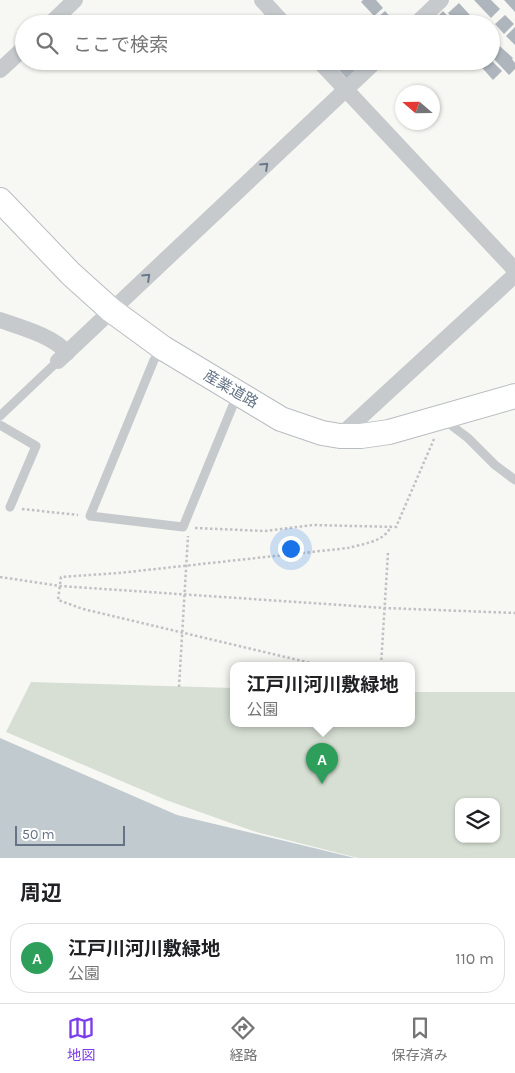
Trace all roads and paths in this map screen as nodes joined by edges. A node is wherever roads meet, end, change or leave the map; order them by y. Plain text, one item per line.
1 (75, 0) edge
2 (262, 0) edge
3 (442, 0) edge
4 (59, 15) edge
5 (276, 15) edge
6 (426, 15) edge
7 (15, 56) edge
8 (0, 70) edge
9 (328, 70) edge
10 (367, 70) edge
11 (346, 90) junction
12 (0, 200) edge
13 (515, 270) edge
14 (515, 275) edge
15 (111, 310) junction
16 (0, 320) edge
17 (163, 348) junction
18 (62, 357) junction
19 (238, 393) junction
20 (515, 396) edge
21 (0, 416) edge
22 (446, 422) junction
23 (0, 425) edge
24 (340, 436) junction
25 (515, 480) edge
26 (10, 507) joint
27 (90, 516) junction
28 (391, 526) junction
29 (388, 553) dead end
30 (186, 565) junction
31 (0, 577) edge
32 (60, 586) junction
33 (185, 594) junction
34 (385, 608) junction
35 (515, 613) edge
36 (182, 633) junction
37 (306, 662) edge
38 (382, 662) edge
39 (179, 687) dead end

1 - 4 street
2 - 5 street
3 - 6 street
7 - 8 street
9 - 11 street
10 - 11 street
11 - 13 street
15 -> 11 street
12 - 15 main road, 産業道路
14 - 24 street
15 - 17 main road, 産業道路
15 - 18 street
16 - 18 street
17 - 19 main road, 産業道路
17 - 27 lane
18 - 21 lane
19 - 24 main road, 産業道路
19 - 27 lane
20 - 22 main road, 産業道路
22 - 24 main road, 産業道路
22 - 25 lane
22 - 28 path
23 - 26 lane
26 - 27 path
28 - 30 path
28 - 30 path
29 - 34 path
30 - 32 path
30 - 33 path
31 - 32 path
32 - 33 path
32 - 36 path
33 - 34 path
33 - 36 path
34 - 35 path
34 - 38 path
36 - 37 path
36 - 39 path

